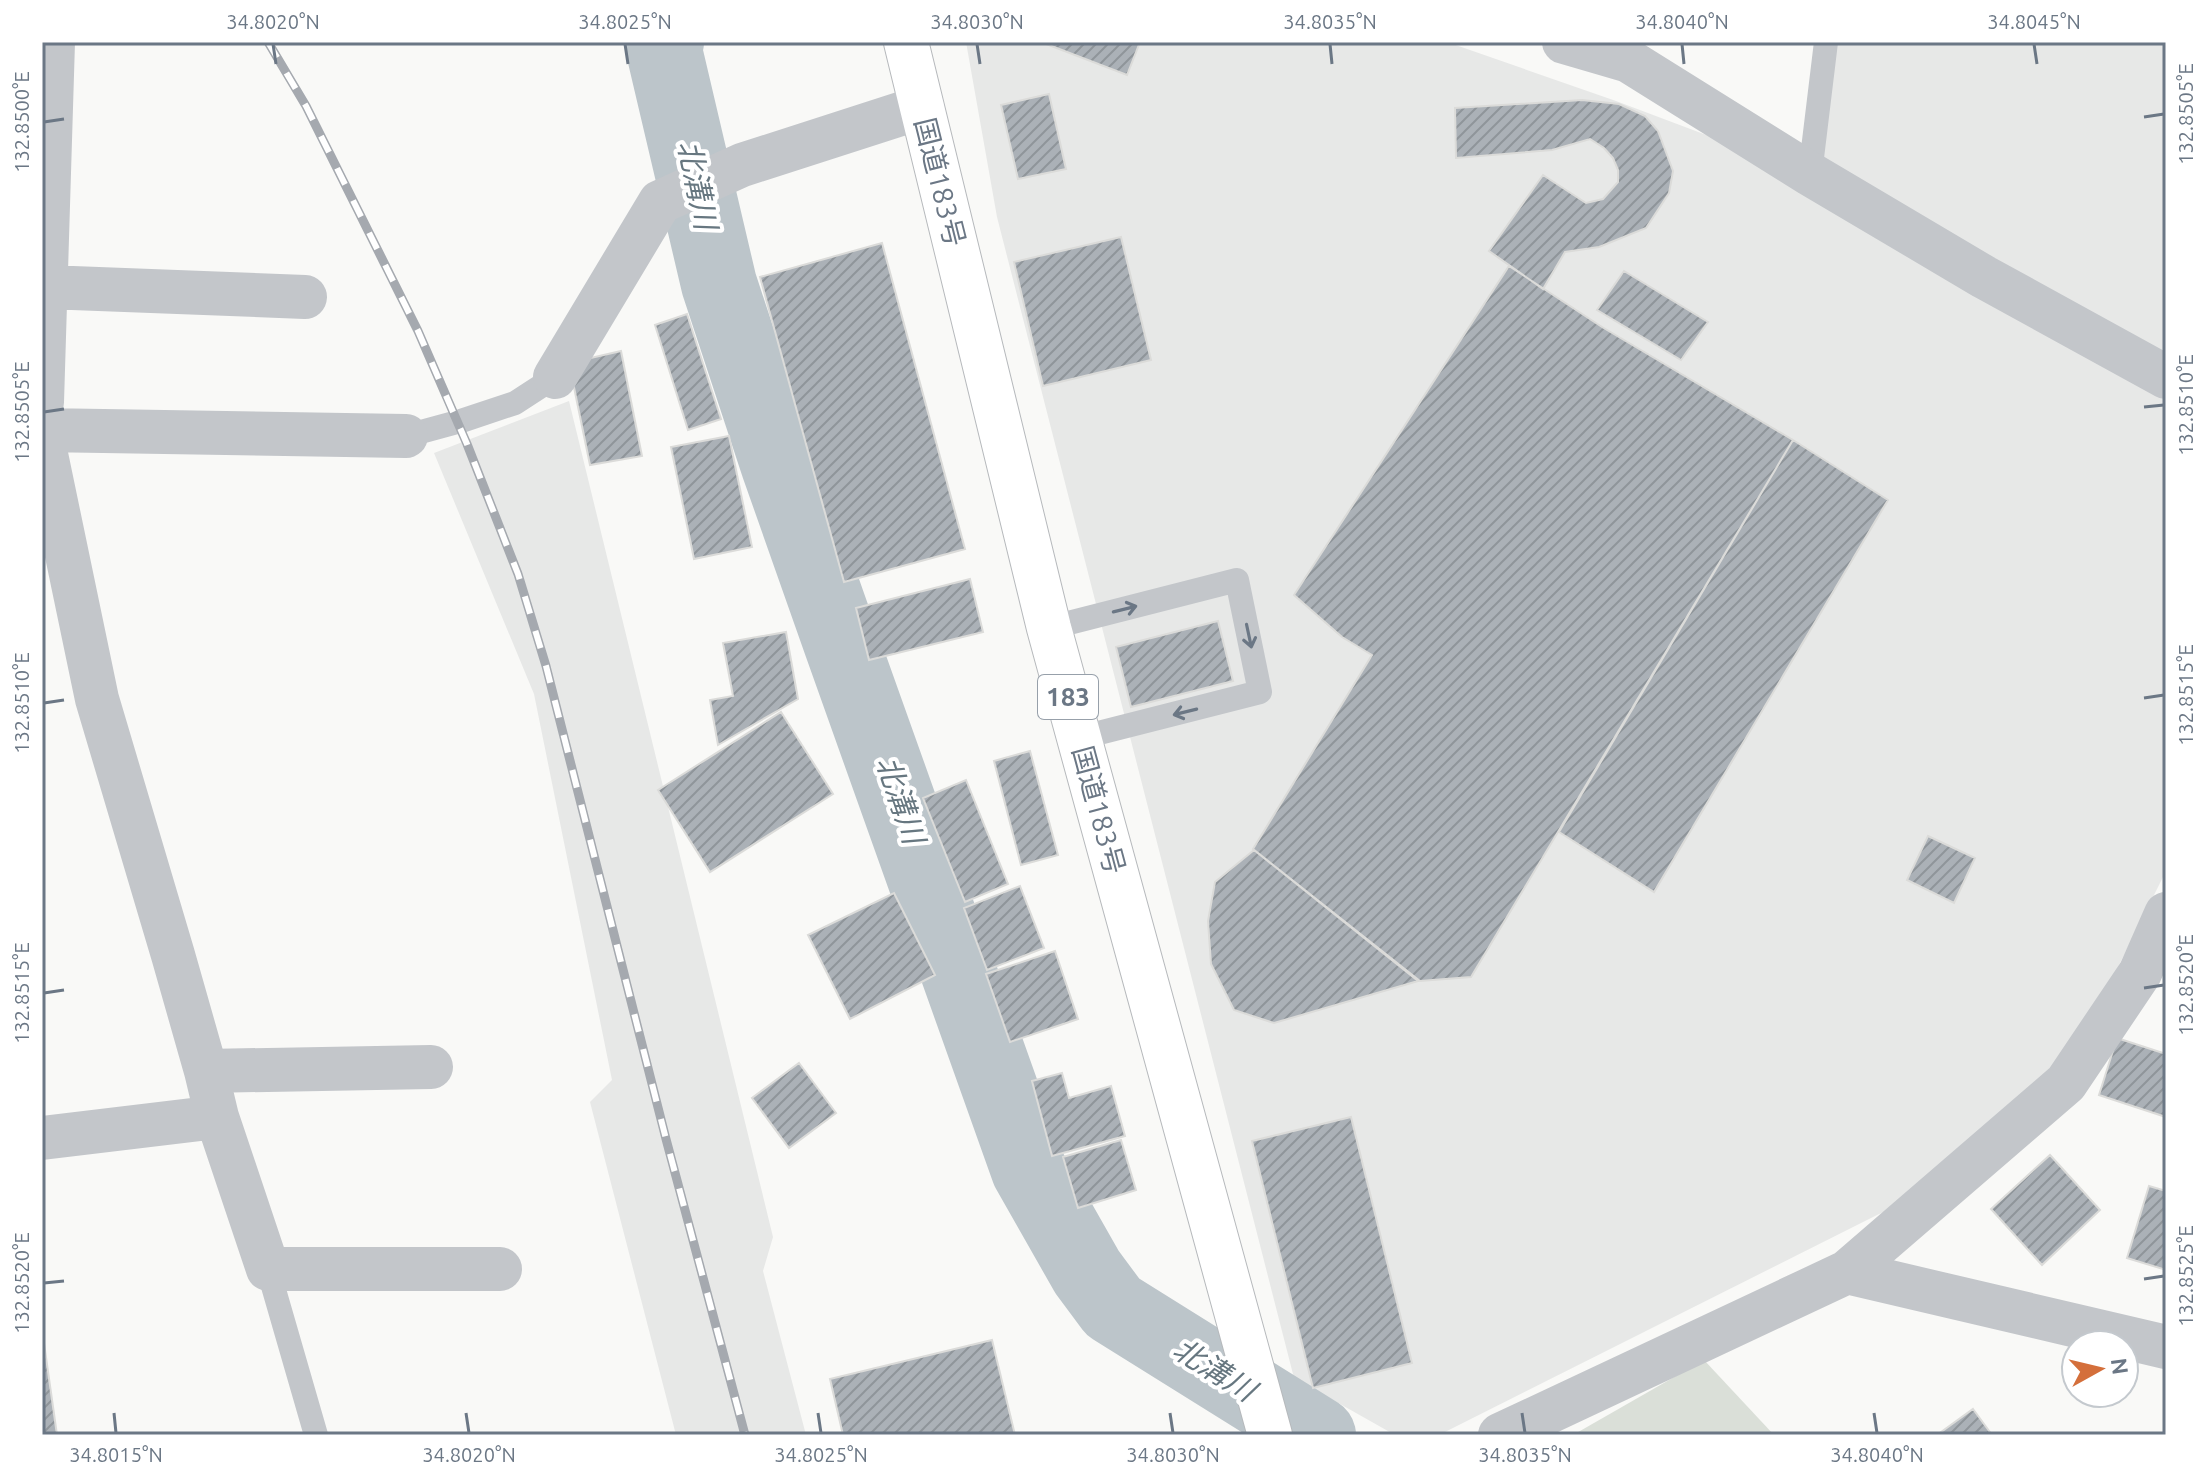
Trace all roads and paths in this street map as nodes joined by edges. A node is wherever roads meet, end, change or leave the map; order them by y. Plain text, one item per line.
1 (53, 42) edge
2 (906, 42) edge
3 (1564, 42) edge
4 (1826, 42) edge
5 (922, 107) junction
6 (1810, 174) junction
7 (46, 287) junction
8 (305, 297) dead end
9 (555, 377) joint
10 (2166, 377) edge
11 (42, 402) edge
12 (42, 432) edge
13 (406, 436) joint
14 (1049, 628) junction
15 (1079, 738) junction
16 (2166, 914) edge
17 (431, 1067) dead end
18 (206, 1071) junction
19 (217, 1117) junction
20 (42, 1138) edge
21 (268, 1269) junction
22 (500, 1269) dead end
23 (1847, 1272) junction
24 (2166, 1347) edge
25 (1269, 1431) edge
26 (316, 1435) edge
27 (1500, 1435) edge

1 - 7 street
2 - 5 highway, 国道183号 / 183
3 - 6 street
4 - 6 lane
5 - 9 street
5 - 14 highway, 国道183号 / 183
6 - 10 street
7 - 8 street
7 - 11 street
9 - 13 lane
12 - 13 street
12 - 18 street
14 - 15 highway, 国道183号 / 183
14 -> 15 lane
15 - 25 highway, 国道183号 / 183
16 - 23 street
17 - 18 street
18 - 19 street
19 - 20 street
19 - 21 street
21 - 22 street
21 - 26 lane
23 - 24 street
23 - 27 street

